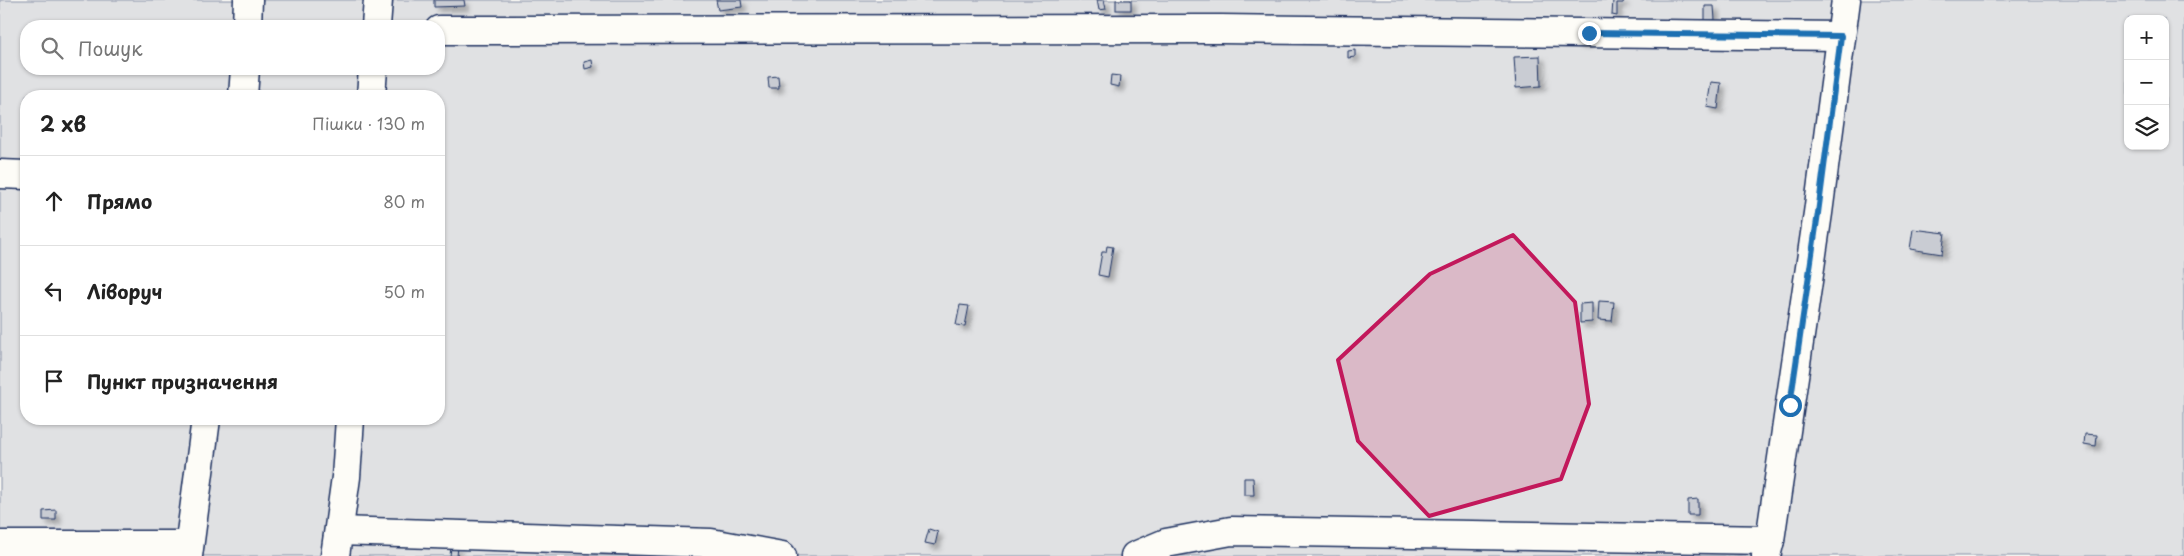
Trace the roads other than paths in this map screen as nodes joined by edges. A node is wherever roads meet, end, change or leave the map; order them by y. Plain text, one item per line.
1 (248, 0) edge
2 (378, 0) edge
3 (1846, 0) edge
4 (247, 20) edge
5 (376, 20) edge
6 (445, 30) edge
7 (1841, 36) junction
8 (245, 75) edge
9 (373, 75) edge
10 (243, 90) edge
11 (371, 90) edge
12 (0, 174) edge
13 (20, 175) edge
14 (205, 425) edge
15 (350, 425) edge
16 (337, 544) edge
17 (0, 545) edge
18 (1768, 548) edge
19 (188, 551) edge
20 (782, 556) edge
21 (1135, 556) edge

1 - 4 street
2 - 5 street
3 - 7 street
6 - 7 street
7 - 18 street
8 - 10 street
9 - 11 street
12 - 13 street
14 - 19 street
15 - 16 street
16 - 20 street
17 - 19 street
18 - 21 street

